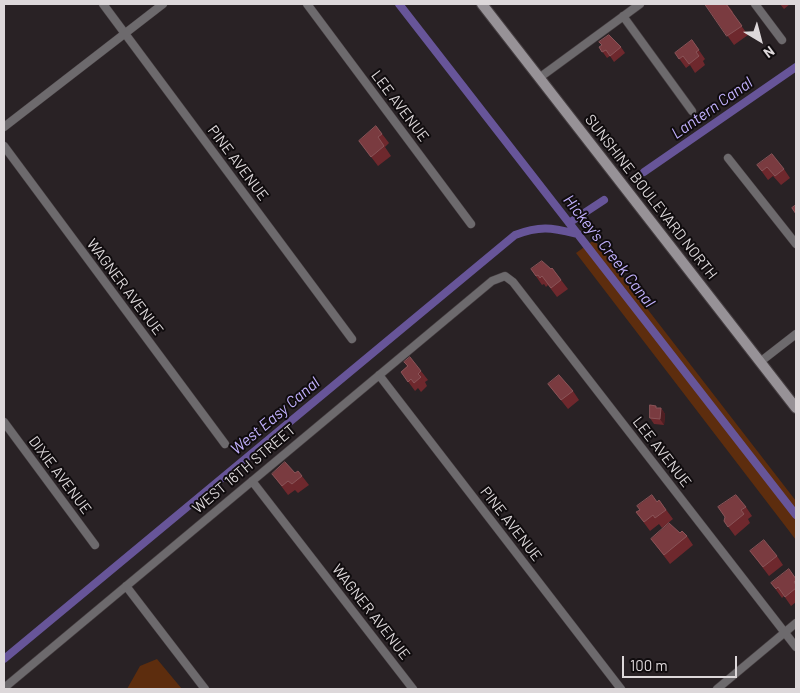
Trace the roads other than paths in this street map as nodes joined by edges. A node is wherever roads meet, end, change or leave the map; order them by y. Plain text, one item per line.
1 (103, 4) edge
2 (163, 4) edge
3 (308, 4) edge
4 (482, 4) edge
5 (640, 4) edge
6 (755, 4) edge
7 (623, 16) junction
8 (125, 34) junction
9 (782, 40) dead end
10 (540, 78) junction
11 (692, 111) dead end
12 (4, 127) edge
13 (4, 146) edge
14 (728, 158) dead end
15 (471, 224) dead end
16 (796, 244) edge
17 (505, 276) joint
18 (796, 334) edge
19 (352, 339) dead end
20 (760, 362) junction
21 (379, 375) junction
22 (796, 408) edge
23 (4, 422) edge
24 (225, 444) dead end
25 (252, 481) junction
26 (95, 545) dead end
27 (126, 586) junction
28 (796, 624) edge
29 (785, 633) junction
30 (796, 647) edge
31 (4, 688) edge
32 (205, 689) edge
33 (413, 689) edge
34 (621, 689) edge
35 (717, 689) edge

1 - 8 street, PINE AVENUE
2 - 8 street
3 - 15 street, LEE AVENUE
4 - 10 street, SUNSHINE BOULEVARD NORTH
5 - 7 street
6 - 9 street
7 - 10 street
7 - 11 street
8 - 12 street
8 - 19 street, PINE AVENUE
10 - 20 street, SUNSHINE BOULEVARD NORTH
13 - 24 street, WAGNER AVENUE
14 - 16 street
17 - 21 street, WEST 16TH STREET
17 - 29 street, LEE AVENUE
18 - 20 street
20 - 22 street, SUNSHINE BOULEVARD NORTH
21 - 25 street, WEST 16TH STREET
21 - 34 street, PINE AVENUE
23 - 26 street, DIXIE AVENUE
25 - 27 street, WEST 16TH STREET
25 - 33 street, WAGNER AVENUE
27 - 31 street, WEST 16TH STREET
27 - 32 street
28 - 29 street
29 - 30 street, LEE AVENUE
29 - 35 street

